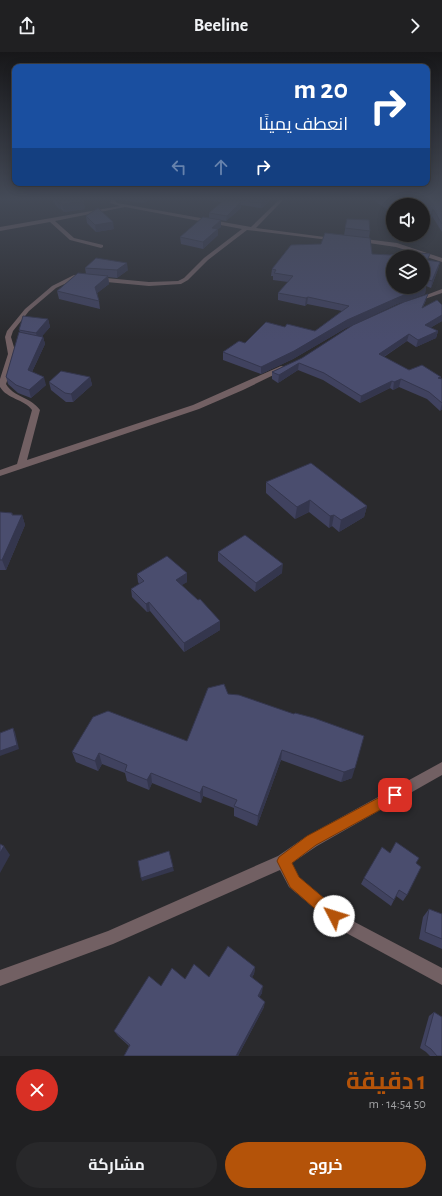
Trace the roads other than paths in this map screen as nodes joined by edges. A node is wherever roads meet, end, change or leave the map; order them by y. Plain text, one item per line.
1 (223, 247) edge
2 (399, 247) edge
3 (442, 260) edge
4 (442, 291) edge
5 (407, 304) edge
6 (290, 365) edge
7 (21, 464) junction
8 (0, 472) edge
9 (442, 768) edge
10 (283, 861) junction
11 (442, 977) edge
12 (0, 978) edge

1 - 7 street
2 - 3 street
4 - 5 street
6 - 7 street
7 - 8 street
9 - 10 street
10 - 11 street
10 - 12 street

